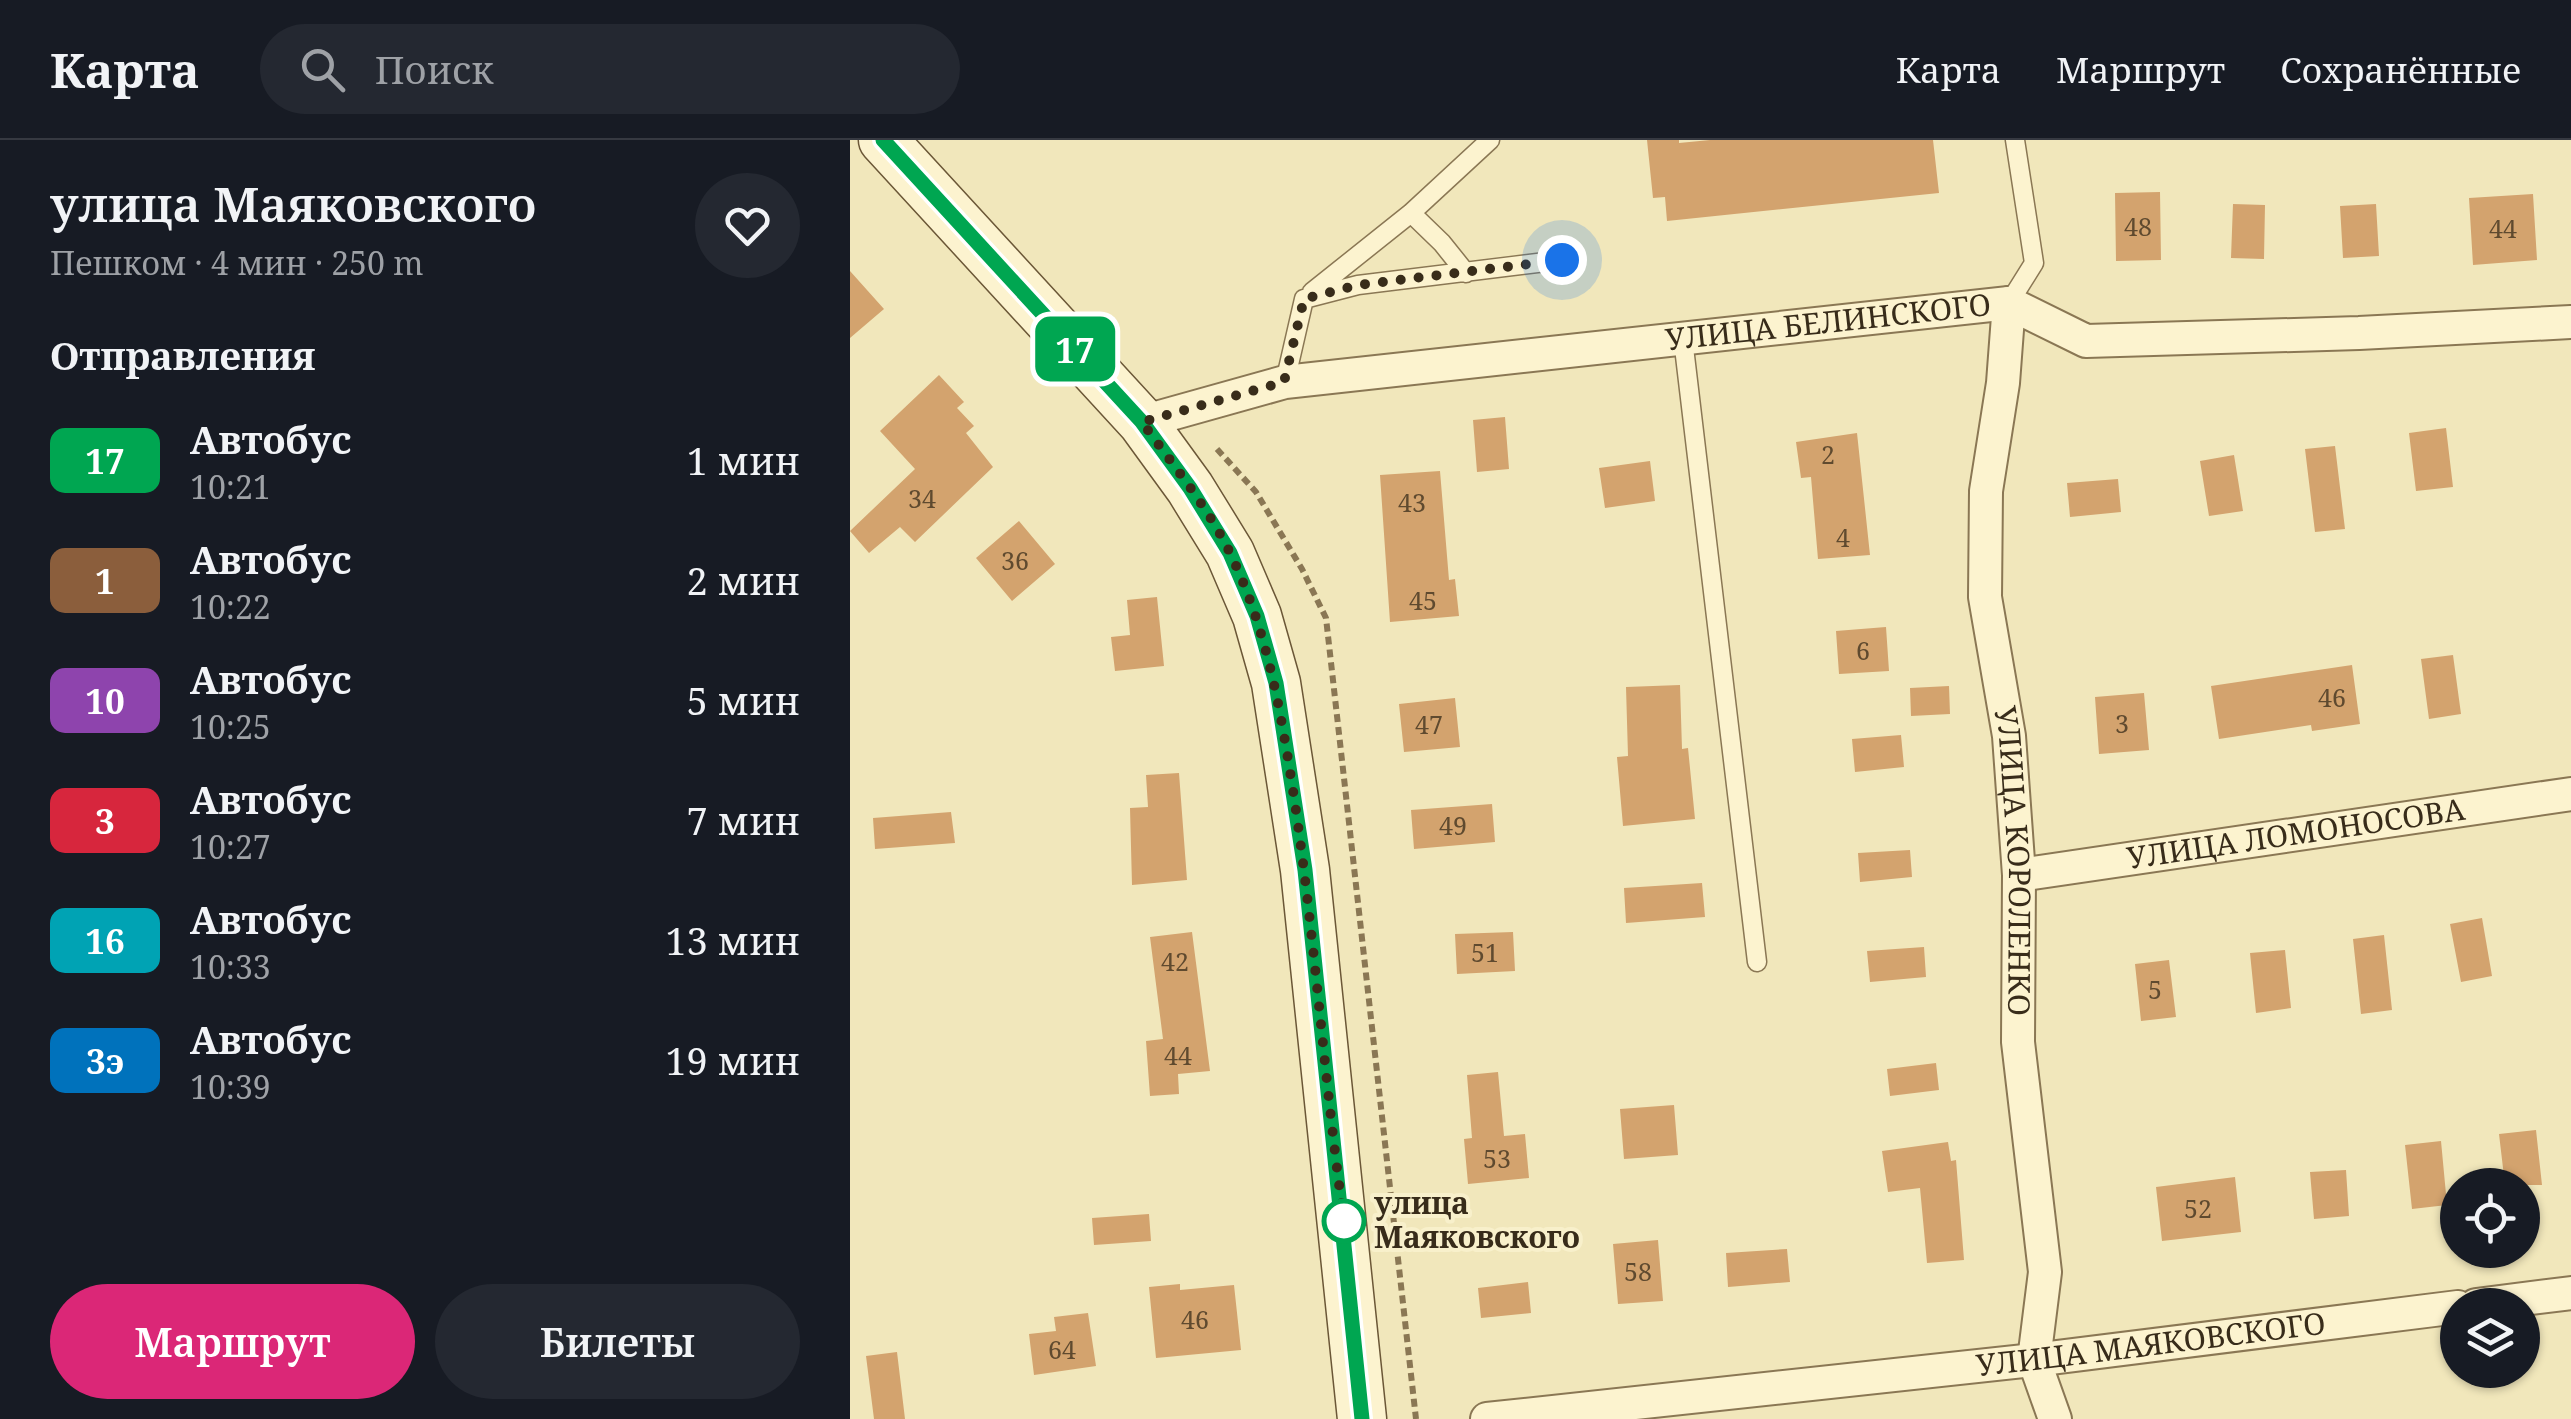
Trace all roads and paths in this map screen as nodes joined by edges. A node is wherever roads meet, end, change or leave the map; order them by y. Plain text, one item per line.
1 (883, 140) edge
2 (1490, 140) edge
3 (2015, 140) edge
4 (1411, 213) junction
5 (1562, 260) dead end
6 (1466, 272) junction
7 (1304, 299) junction
8 (2009, 303) junction
9 (2571, 322) edge
10 (1683, 338) junction
11 (1284, 382) junction
12 (1142, 422) junction
13 (2571, 794) edge
14 (2019, 875) junction
15 (1757, 962) dead end
16 (2571, 1293) edge
17 (2540, 1297) edge
18 (2440, 1309) edge
19 (2034, 1360) junction
20 (1362, 1419) edge
21 (1487, 1419) edge
22 (2055, 1419) edge

1 - 12 main road
2 - 4 lane
3 - 8 lane
4 - 6 lane
4 - 7 lane
5 - 6 lane
6 - 7 lane
7 - 11 lane
8 - 9 street, УЛИЦА БЕЛИНСКОГО
8 - 10 street, УЛИЦА БЕЛИНСКОГО
8 - 14 street, УЛИЦА КОРОЛЕНКО
10 - 11 street, УЛИЦА БЕЛИНСКОГО
10 - 15 lane
11 - 12 street, УЛИЦА БЕЛИНСКОГО
12 - 20 main road
13 - 14 street, УЛИЦА ЛОМОНОСОВА
14 - 19 street, УЛИЦА КОРОЛЕНКО
16 - 17 street
18 - 19 street, УЛИЦА МАЯКОВСКОГО
19 - 21 street, УЛИЦА МАЯКОВСКОГО
19 - 22 street, УЛИЦА КОРОЛЕНКО

